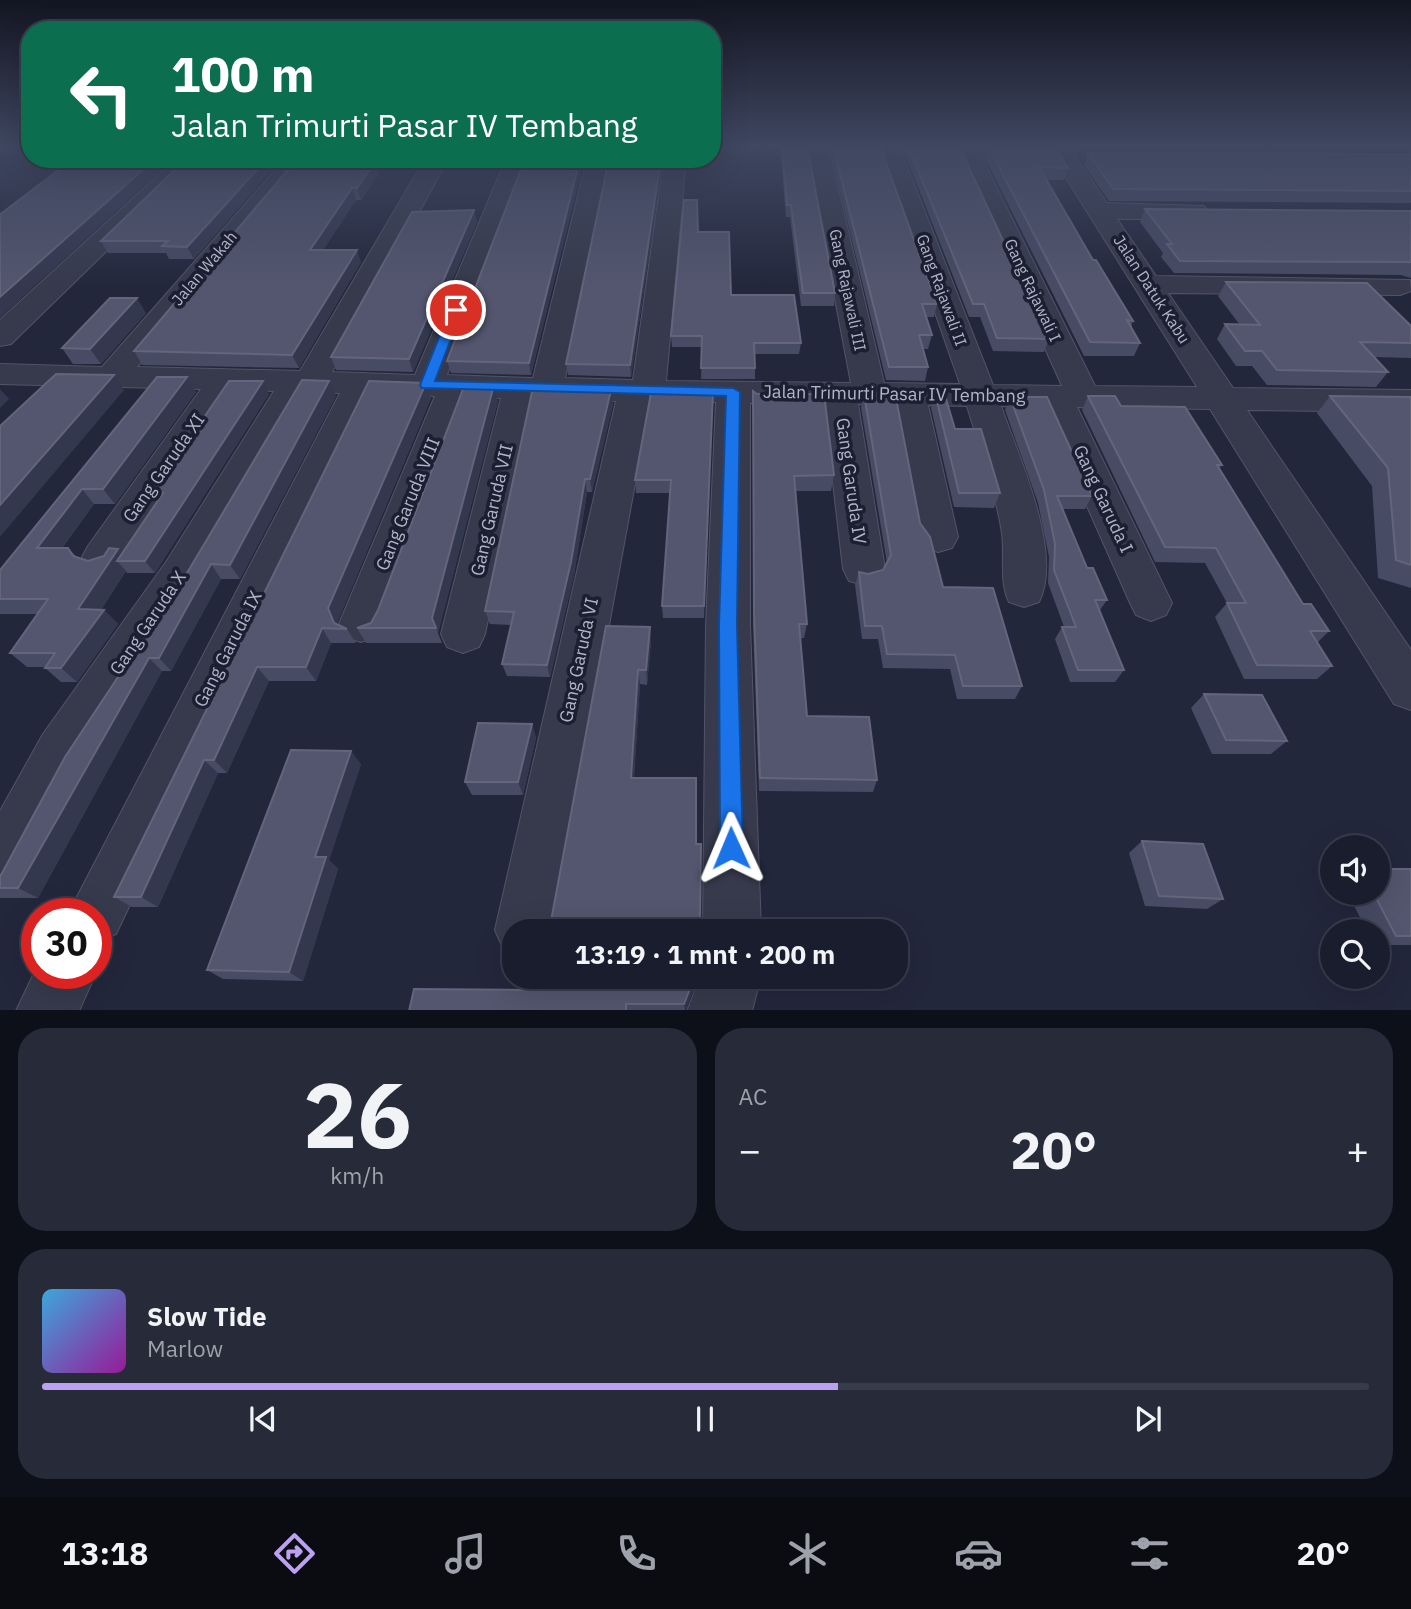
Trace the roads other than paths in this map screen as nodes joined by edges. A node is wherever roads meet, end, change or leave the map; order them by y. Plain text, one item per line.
1 (154, 193) edge
2 (268, 193) edge
3 (417, 193) edge
4 (506, 193) edge
5 (588, 193) edge
6 (670, 193) edge
7 (824, 193) edge
8 (906, 193) edge
9 (985, 193) edge
10 (1092, 193) edge
11 (1101, 211) junction
12 (1222, 212) edge
13 (1149, 284) junction
14 (1400, 286) dead end
15 (0, 337) edge
16 (0, 374) edge
17 (58, 375) junction
18 (112, 376) junction
19 (157, 377) junction
20 (225, 379) junction
21 (304, 382) junction
22 (361, 384) junction
23 (441, 385) junction
24 (533, 387) junction
25 (641, 390) junction
26 (733, 392) junction
27 (854, 393) junction
28 (909, 393) junction
29 (981, 395) junction
30 (1069, 396) junction
31 (1223, 397) junction
32 (1411, 401) edge
33 (29, 403) edge
34 (131, 409) edge
35 (938, 537) dead end
36 (102, 557) edge
37 (864, 569) dead end
38 (1024, 590) dead end
39 (1151, 603) dead end
40 (361, 624) edge
41 (463, 634) dead end
42 (1411, 689) edge
43 (0, 865) edge
44 (104, 898) edge
45 (526, 919) edge
46 (732, 919) edge
47 (58, 989) edge
48 (729, 989) edge
49 (47, 1010) edge
50 (718, 1010) edge

1 - 15 street
2 - 18 street, Jalan Wakah
3 - 21 street, Gang Garuda X
4 - 23 street, Gang Garuda VIII
5 - 24 street, Gang Garuda VII
6 - 25 street, Gang Garuda VI
7 - 27 street, Gang Rajawali III
8 - 29 street, Gang Rajawali II
9 - 30 street, Gang Rajawali I
10 - 11 street, Jalan Datuk Kabu
11 - 12 street
11 - 13 street, Jalan Datuk Kabu
13 - 14 street
13 - 31 street, Jalan Datuk Kabu
16 - 17 street, Jalan Trimurti Pasar IV Tembang
17 - 18 street, Jalan Trimurti Pasar IV Tembang
17 - 33 street
18 - 19 street, Jalan Trimurti Pasar IV Tembang
19 - 20 street, Jalan Trimurti Pasar IV Tembang
19 - 34 street
20 - 21 street, Jalan Trimurti Pasar IV Tembang
20 - 36 street, Gang Garuda XI
21 - 22 street, Jalan Trimurti Pasar IV Tembang
21 - 43 street, Gang Garuda X
22 - 23 street, Jalan Trimurti Pasar IV Tembang
22 - 44 street, Gang Garuda IX
23 - 24 street, Jalan Trimurti Pasar IV Tembang
23 - 40 street, Gang Garuda VIII
24 - 25 street, Jalan Trimurti Pasar IV Tembang
24 - 41 street, Gang Garuda VII
25 - 26 street, Jalan Trimurti Pasar IV Tembang
25 - 45 street, Gang Garuda VI
26 - 27 street, Jalan Trimurti Pasar IV Tembang
26 - 46 street
27 - 28 street, Jalan Trimurti Pasar IV Tembang
27 - 37 street, Gang Garuda IV
28 - 29 street, Jalan Trimurti Pasar IV Tembang
28 - 35 street
29 - 30 street, Jalan Trimurti Pasar IV Tembang
29 - 38 street, Gang Rajawali II
30 - 31 street, Jalan Trimurti Pasar IV Tembang
30 - 39 street, Gang Garuda I
31 - 32 street, Jalan Trimurti Pasar IV Tembang
31 - 42 street, Jalan Datuk Kabu
47 - 49 street
48 - 50 street

